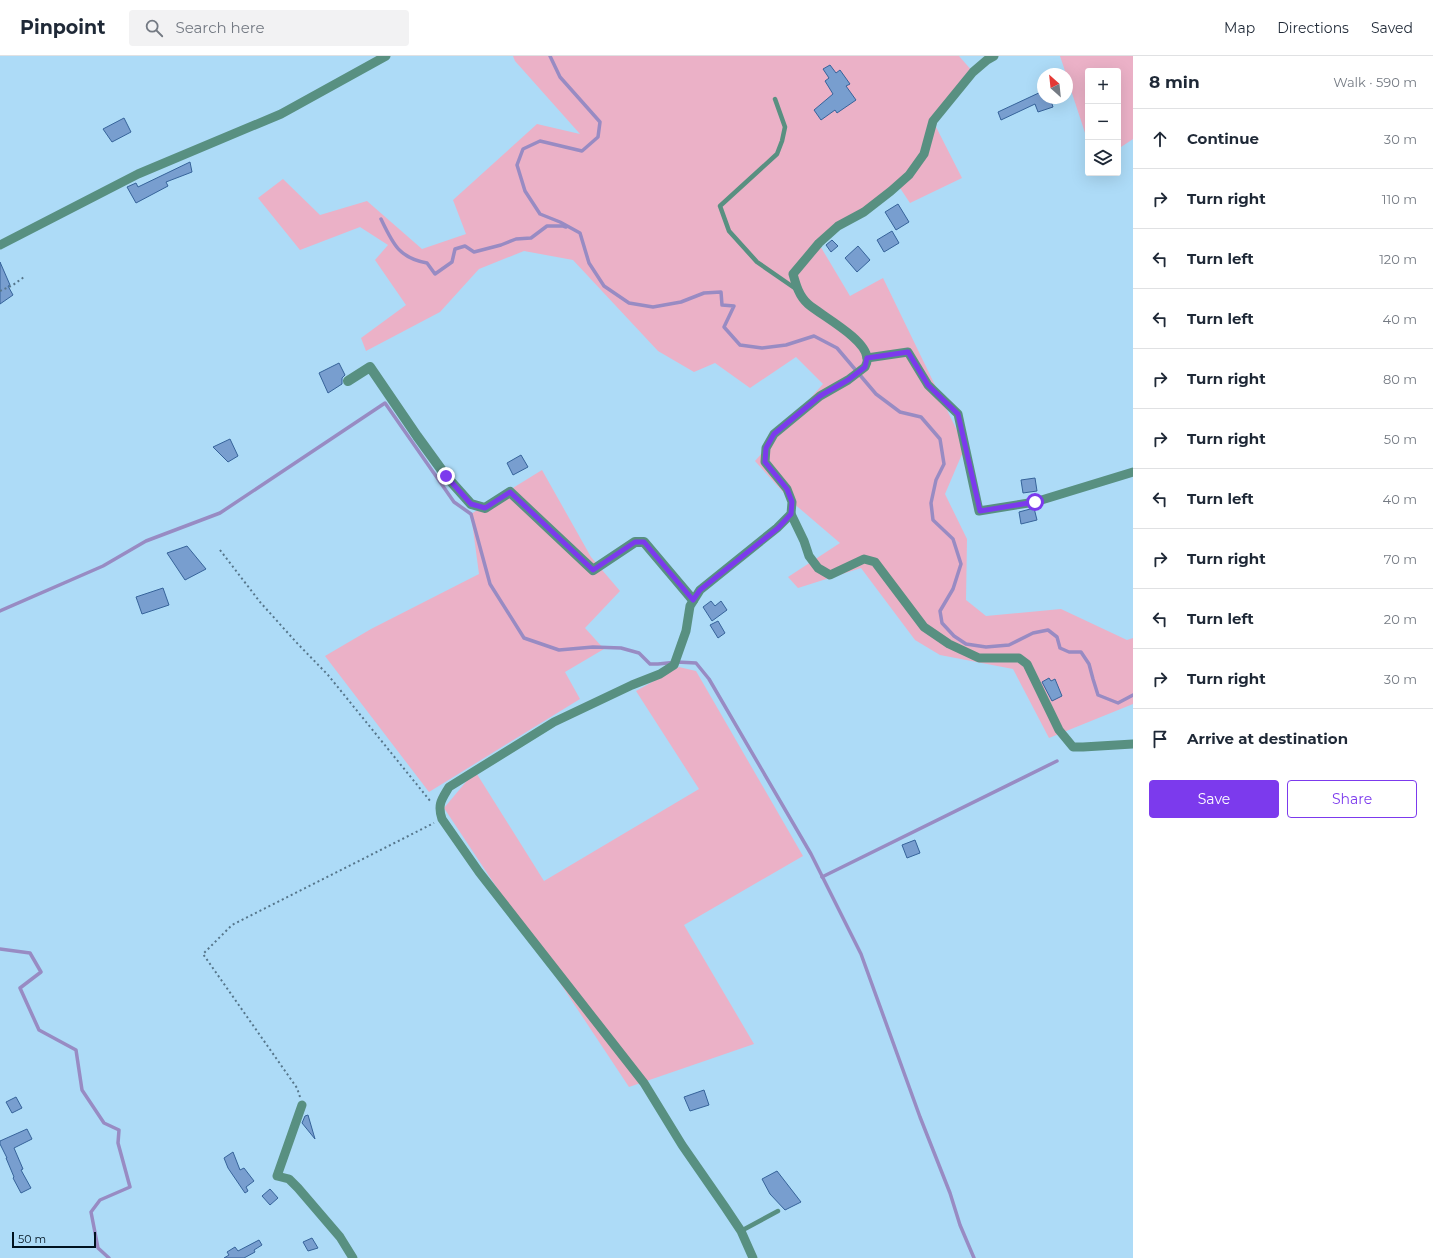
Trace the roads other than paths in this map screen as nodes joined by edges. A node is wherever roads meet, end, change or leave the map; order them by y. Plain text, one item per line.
1 (386, 56) edge
2 (994, 56) edge
3 (775, 99) dead end
4 (0, 245) edge
5 (797, 290) junction
6 (867, 358) junction
7 (348, 381) dead end
8 (1133, 472) edge
9 (791, 514) junction
10 (693, 600) junction
11 (1133, 744) edge
12 (302, 1105) road end
13 (778, 1211) dead end
14 (741, 1231) junction
15 (353, 1258) edge
16 (753, 1258) edge

1 - 4 street
2 - 5 street
3 - 5 lane
5 - 6 street
6 - 8 street
6 - 9 street
7 - 10 street
9 - 10 street
9 - 11 street
10 - 14 street
12 - 15 street
13 - 14 lane
14 - 16 street

